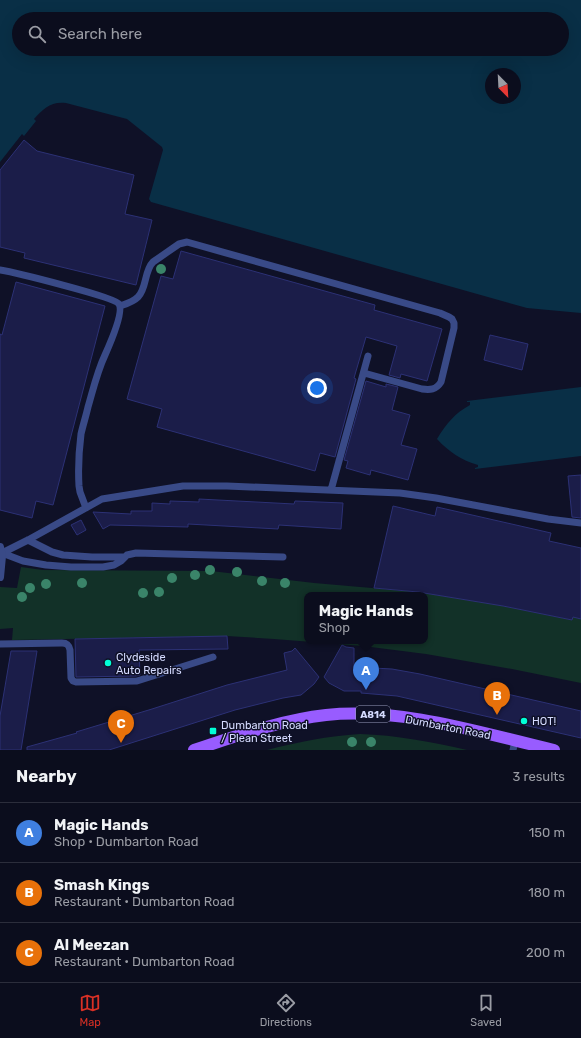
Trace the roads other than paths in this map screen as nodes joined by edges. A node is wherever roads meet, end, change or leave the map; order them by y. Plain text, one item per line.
1 (0, 270) edge
2 (120, 306) junction
3 (368, 356) dead end
4 (364, 373) junction
5 (331, 490) junction
6 (86, 508) junction
7 (581, 523) edge
8 (28, 540) junction
9 (1, 551) edge
10 (124, 557) junction
11 (283, 557) dead end
12 (0, 577) edge
13 (0, 644) edge
14 (213, 657) dead end
15 (514, 746) edge
16 (194, 750) edge
17 (554, 750) edge

1 - 2 lane
2 - 4 lane
2 - 6 lane
3 - 4 lane
4 - 5 lane
5 - 6 lane
5 - 7 lane
6 - 8 lane
8 - 9 lane
8 - 10 lane
9 - 10 lane
9 - 12 street
10 - 11 lane
13 - 14 lane
15 - 16 main road, Dumbarton Road / A814
15 - 17 main road, Dumbarton Road / A814

